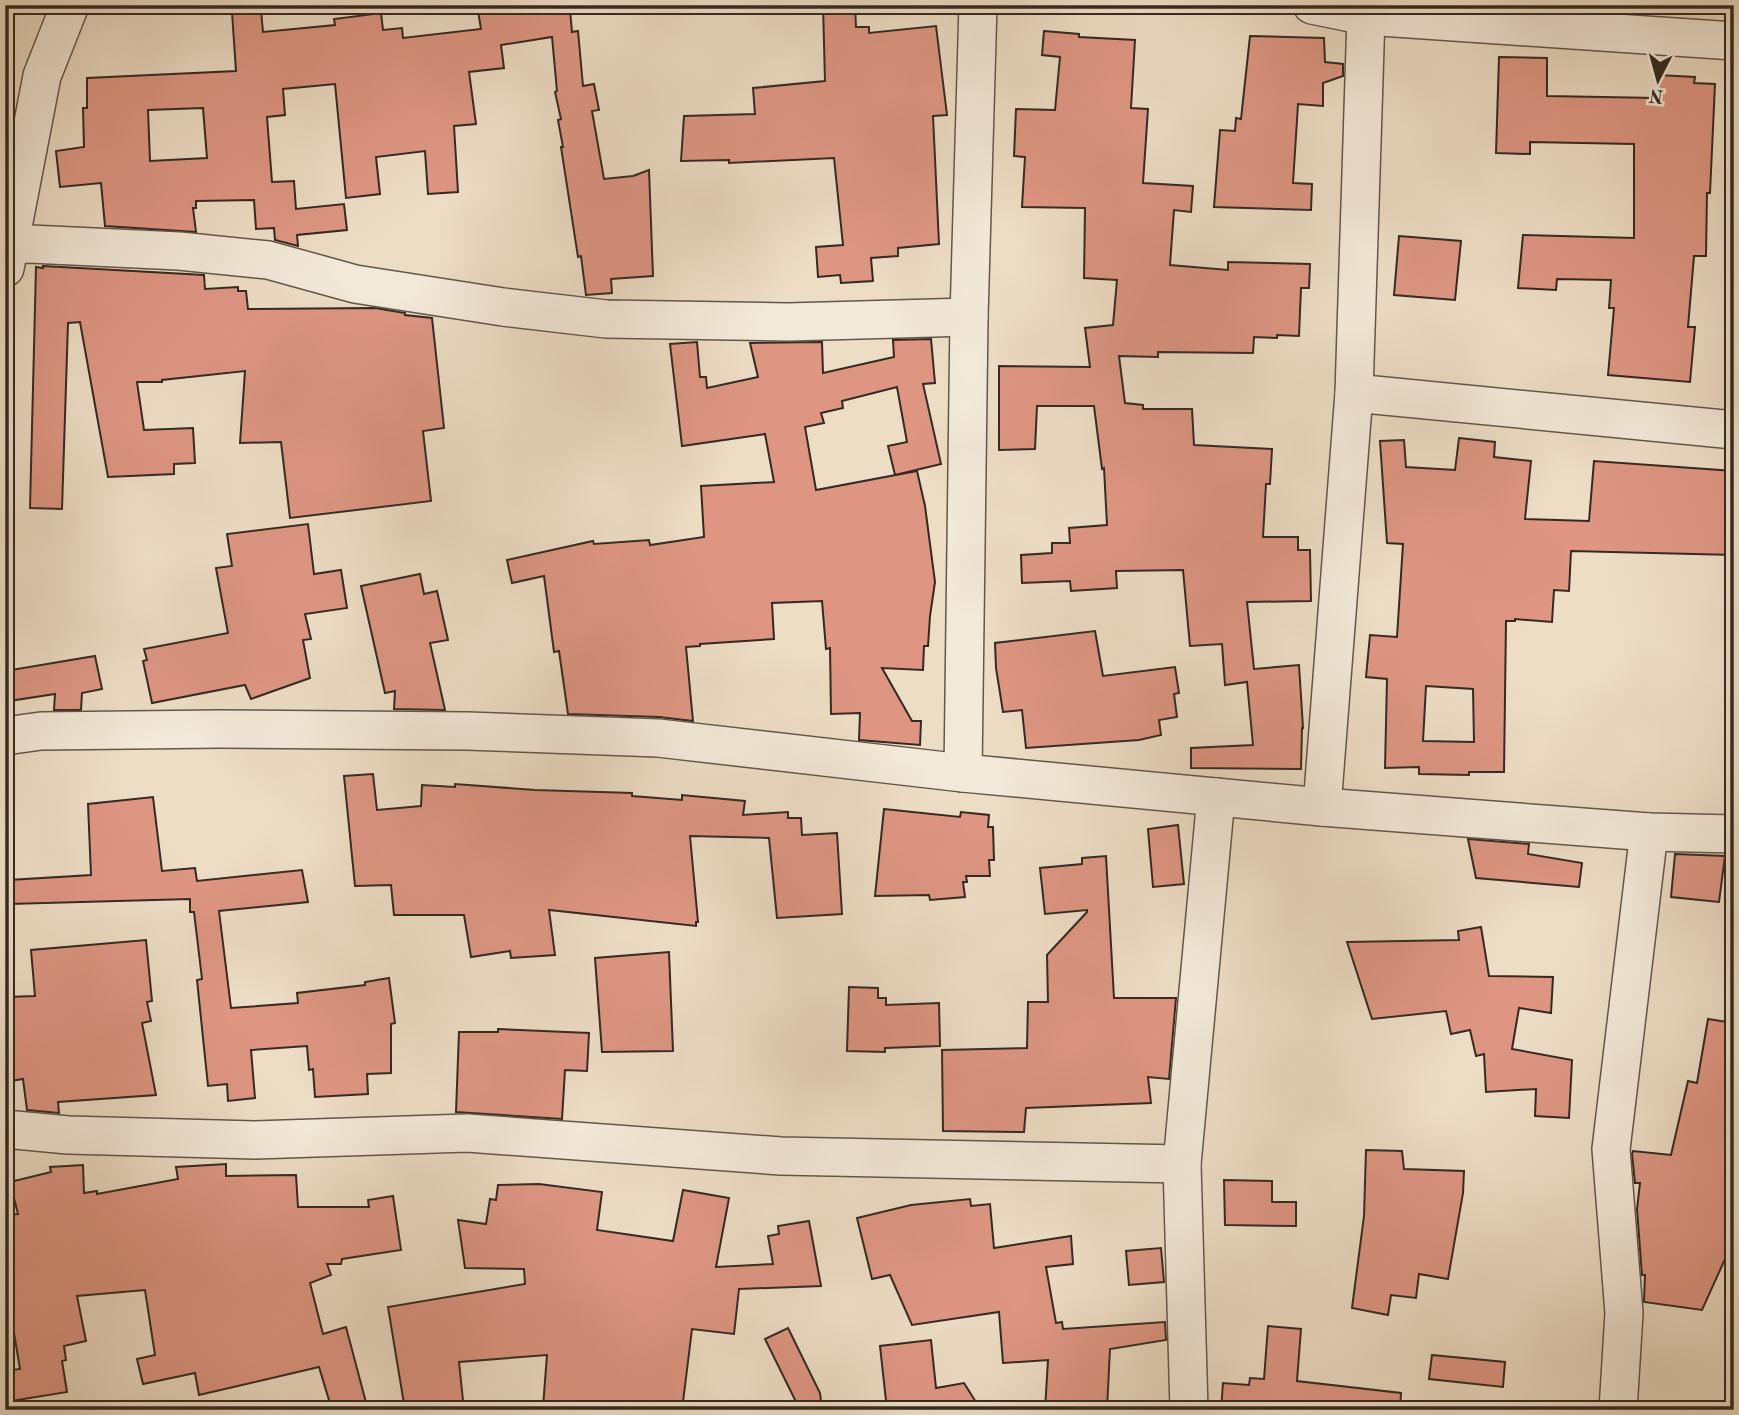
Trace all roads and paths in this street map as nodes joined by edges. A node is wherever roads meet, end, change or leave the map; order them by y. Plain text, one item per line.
1 (70, 5) edge
2 (978, 5) edge
3 (1312, 5) edge
4 (1366, 16) junction
5 (1734, 41) edge
6 (7, 257) edge
7 (969, 317) junction
8 (1354, 393) junction
9 (1734, 429) edge
10 (5, 736) edge
11 (963, 773) junction
12 (1216, 797) junction
13 (1322, 807) junction
14 (1649, 832) junction
15 (1734, 834) edge
16 (5, 1129) edge
17 (1182, 1164) junction
18 (1189, 1410) edge
19 (1618, 1410) edge

1 - 6 street
2 - 7 street
3 - 4 street
4 - 5 street
4 - 8 street
6 - 7 street
7 - 11 street
8 - 9 street
8 - 13 street
10 - 11 street
11 - 12 street
12 - 13 street
12 - 17 street
13 - 14 street
14 - 15 street
14 - 19 street
16 - 17 street
17 - 18 street

